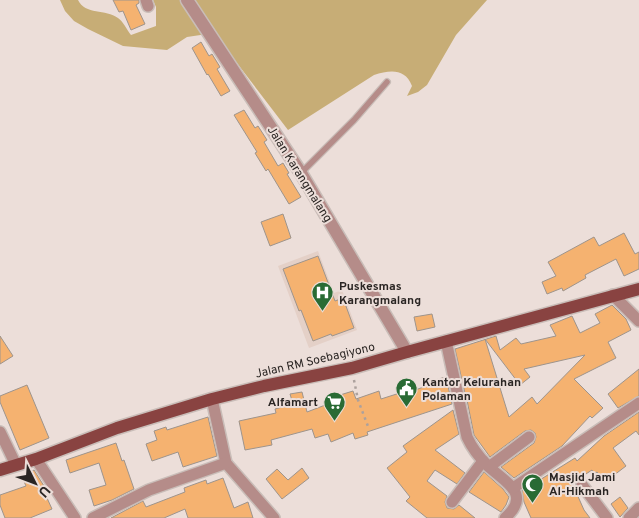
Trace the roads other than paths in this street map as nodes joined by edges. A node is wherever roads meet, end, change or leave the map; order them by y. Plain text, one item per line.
1 (187, 0) edge
2 (387, 82) dead end
3 (301, 173) junction
4 (639, 289) edge
5 (614, 295) junction
6 (639, 321) edge
7 (446, 341) junction
8 (406, 352) junction
9 (212, 399) junction
10 (639, 403) edge
11 (0, 432) edge
12 (528, 437) dead end
13 (36, 459) junction
14 (226, 463) junction
15 (486, 464) junction
16 (16, 465) junction
17 (0, 470) edge
18 (582, 485) dead end
19 (513, 488) junction
20 (452, 502) dead end
21 (639, 508) edge
22 (75, 518) edge
23 (92, 518) edge
24 (274, 518) edge
25 (505, 518) edge
26 (607, 518) edge
27 (629, 518) edge

1 - 3 street, Jalan Karangmalang
2 - 3 lane
3 - 8 street, Jalan Karangmalang
4 - 5 main road, Jalan RM Soebagiyono
5 - 6 street
5 - 7 main road, Jalan RM Soebagiyono
7 - 8 main road, Jalan RM Soebagiyono
7 - 15 street
8 - 9 main road, Jalan RM Soebagiyono
9 - 13 main road, Jalan RM Soebagiyono
9 - 14 street
10 - 19 street
11 - 16 street
12 - 15 street
13 - 16 main road, Jalan RM Soebagiyono
13 - 22 street
14 - 23 street
14 - 24 street
15 - 19 street
15 - 20 street
16 - 17 main road, Jalan RM Soebagiyono
18 - 26 street
19 - 25 street
21 - 27 street

